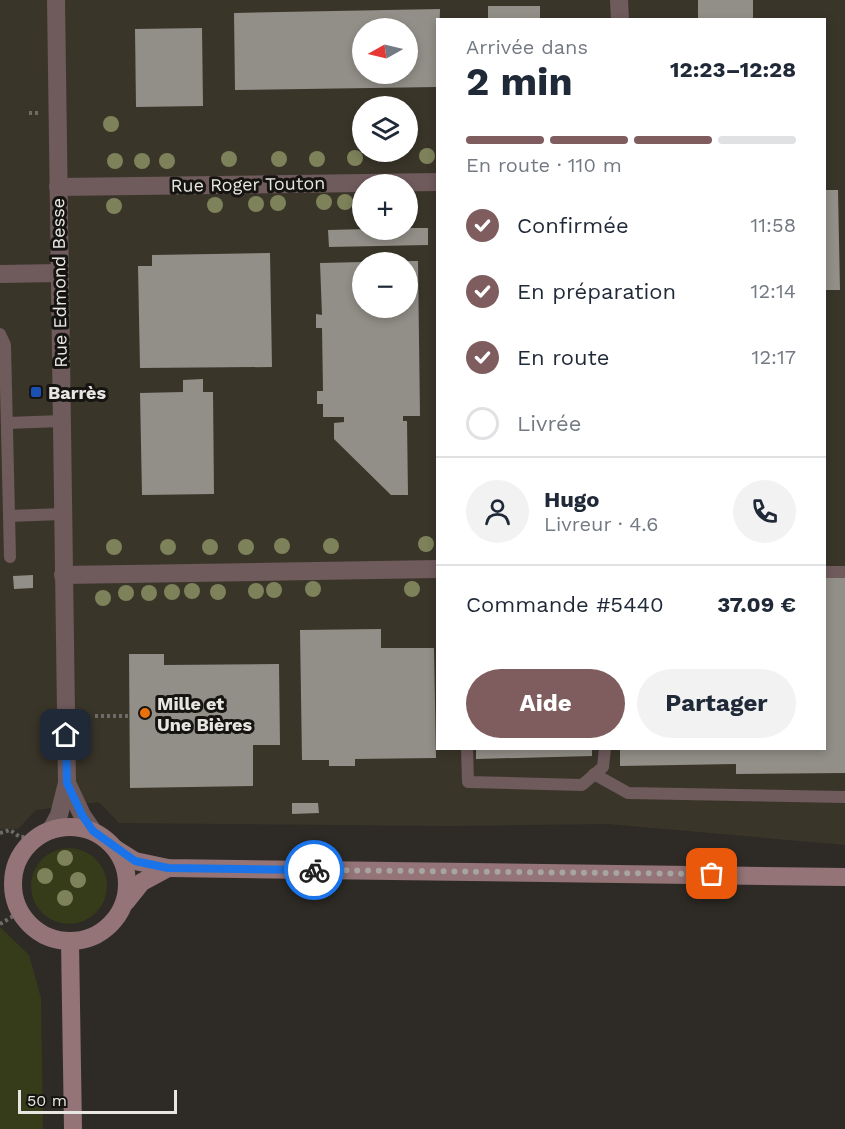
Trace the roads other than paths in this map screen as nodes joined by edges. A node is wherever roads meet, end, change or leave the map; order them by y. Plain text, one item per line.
1 (56, 0) edge
2 (620, 0) edge
3 (620, 18) edge
4 (436, 182) edge
5 (58, 187) junction
6 (59, 273) junction
7 (0, 274) edge
8 (0, 334) edge
9 (61, 421) junction
10 (8, 423) junction
11 (62, 514) junction
12 (9, 516) junction
13 (10, 558) dead end
14 (436, 569) edge
15 (826, 572) edge
16 (845, 572) edge
17 (63, 576) junction
18 (466, 750) edge
19 (604, 750) edge
20 (594, 774) junction
21 (67, 783) junction
22 (845, 797) edge
23 (93, 831) junction
24 (39, 838) junction
25 (116, 849) junction
26 (0, 864) edge
27 (168, 868) junction
28 (845, 877) edge
29 (0, 882) edge
30 (125, 903) junction
31 (18, 906) junction
32 (70, 942) junction
33 (73, 1129) edge

1 - 5 street, Rue Edmond Besse
2 - 3 street
4 - 5 street, Rue Roger Touton
5 - 6 street, Rue Edmond Besse
6 - 7 street
6 - 9 street, Rue Edmond Besse
8 - 10 lane
9 - 10 lane
9 - 11 street, Rue Edmond Besse
10 - 12 lane
11 - 12 lane
11 - 17 street, Rue Edmond Besse
12 - 13 lane
14 - 17 street
15 - 16 lane
17 - 21 street, Rue Edmond Besse
18 - 20 lane
19 - 20 lane
20 - 22 lane
21 - 23 street, Rue Edmond Besse
21 - 24 street, Rue Edmond Besse
23 - 24 main road
23 - 25 main road
24 - 26 main road
24 - 31 main road
25 - 27 main road
25 - 30 main road
27 - 28 main road
27 - 30 main road
29 - 31 main road
30 - 32 main road
31 - 32 main road
32 - 33 main road

